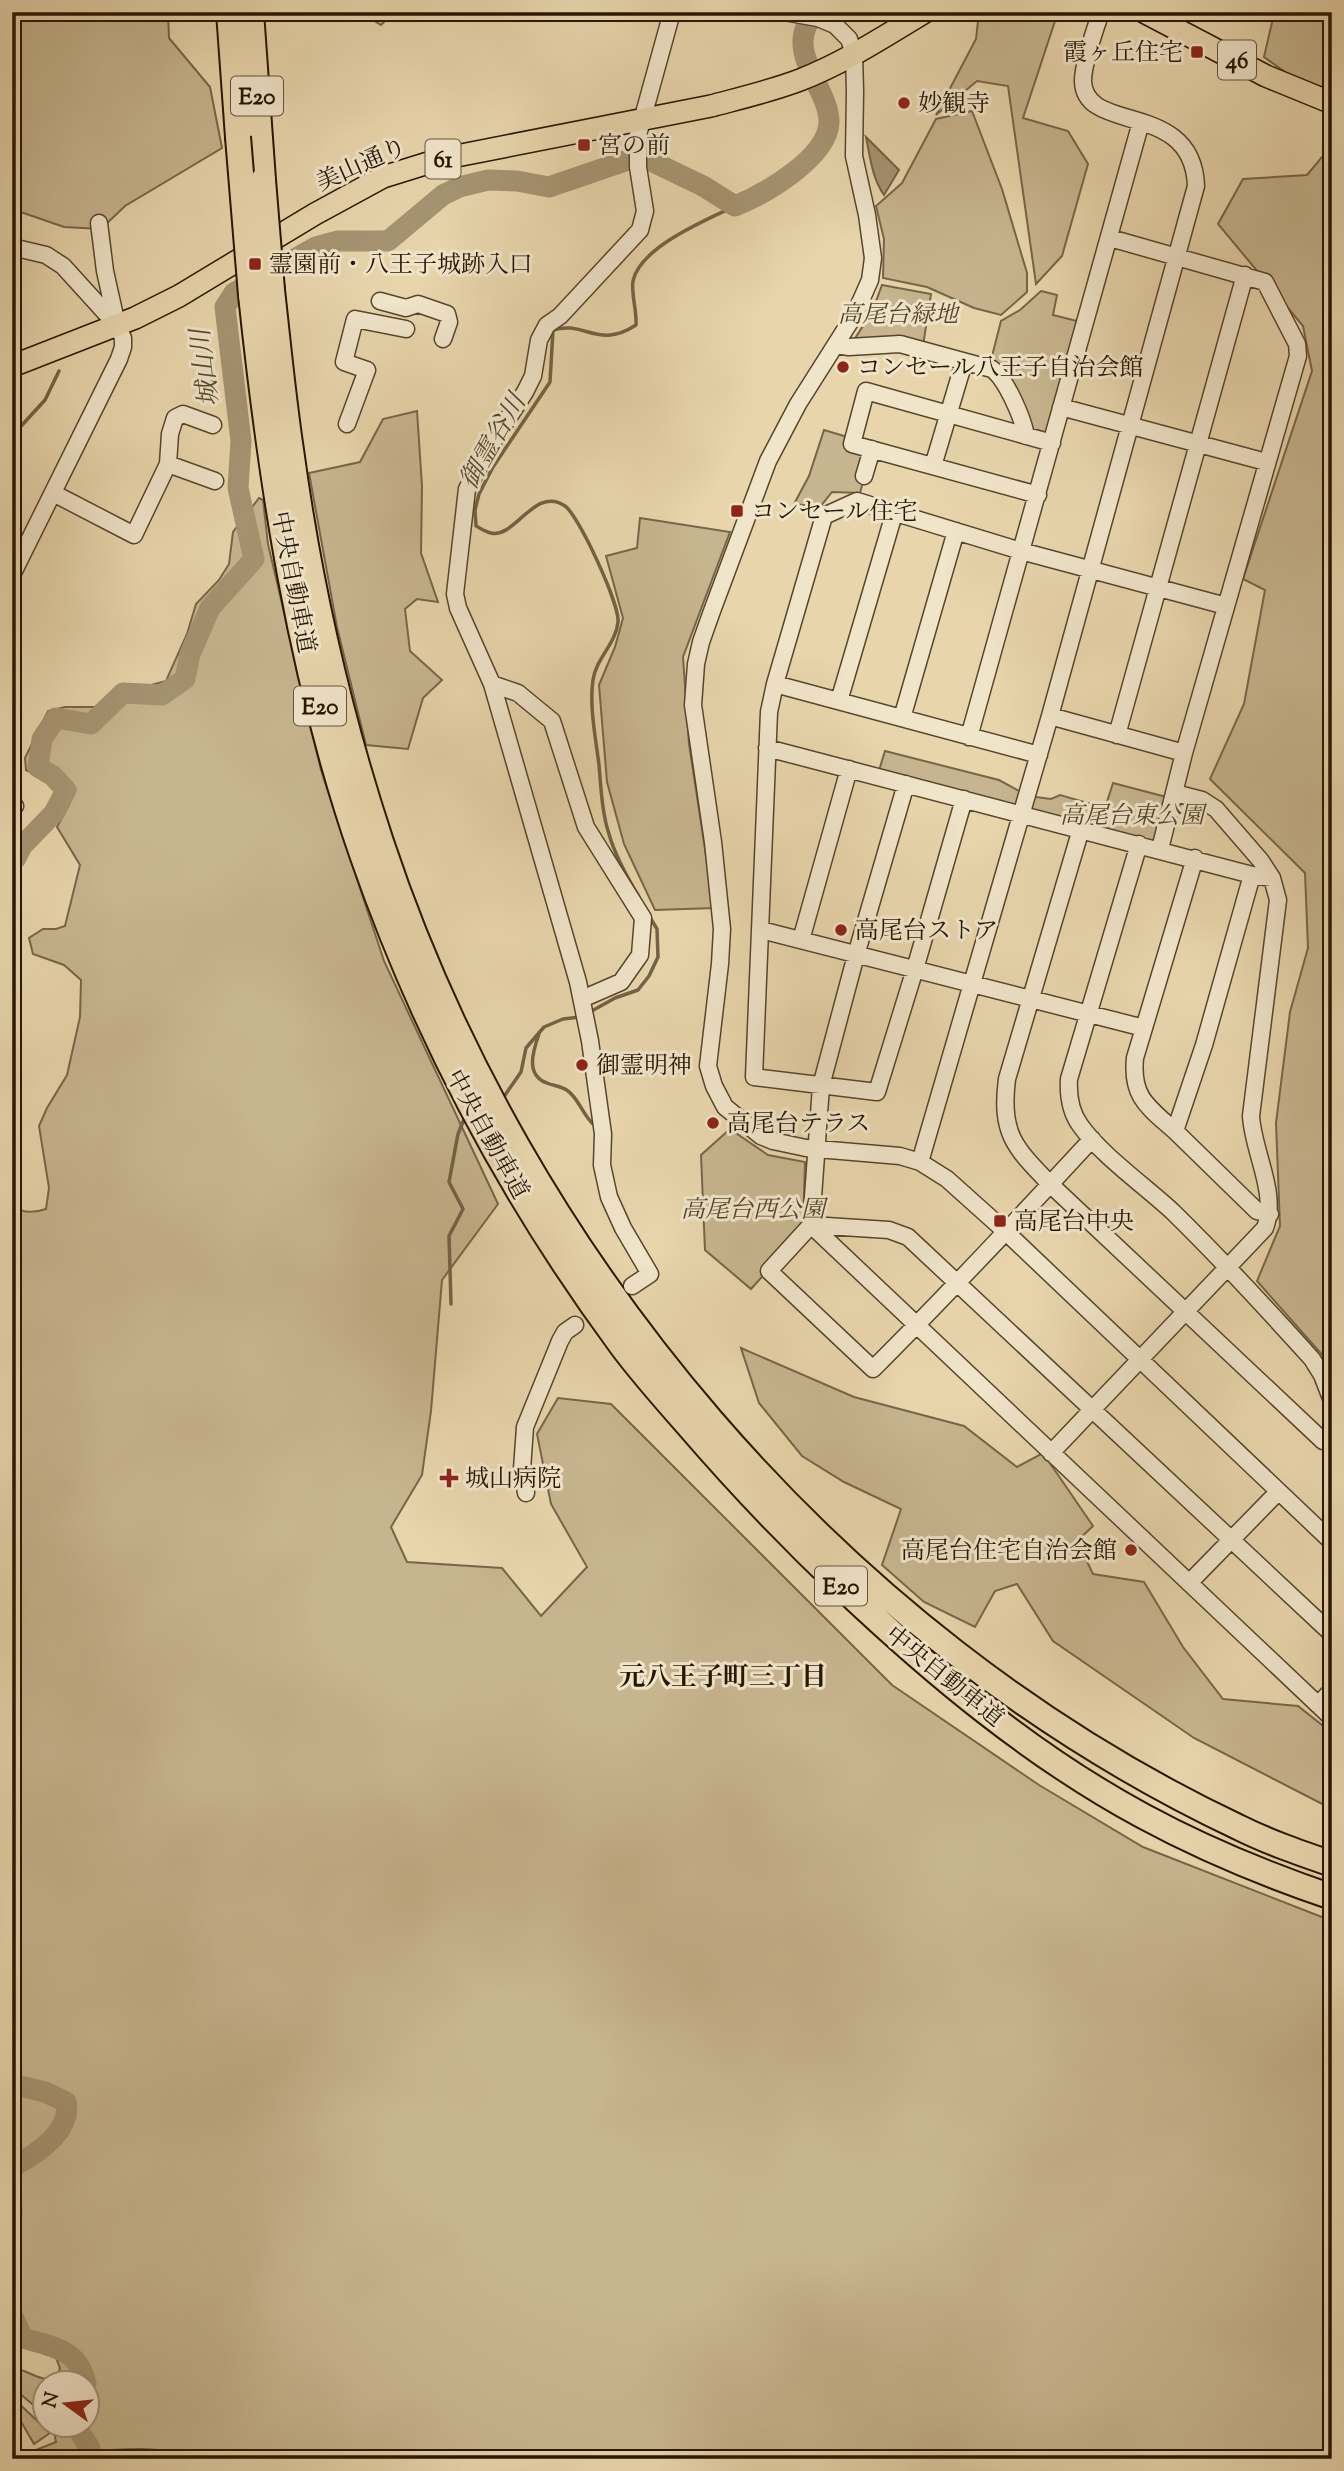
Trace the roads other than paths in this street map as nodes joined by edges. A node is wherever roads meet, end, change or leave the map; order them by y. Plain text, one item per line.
1 (229, 12) edge
2 (251, 12) edge
3 (672, 12) edge
4 (925, 12) edge
5 (1101, 12) edge
6 (1144, 12) edge
7 (792, 14) edge
8 (853, 54) junction
9 (1332, 103) edge
10 (644, 119) junction
11 (1142, 122) junction
12 (99, 223) dead end
13 (1110, 238) junction
14 (12, 247) edge
15 (1178, 257) junction
16 (1245, 275) junction
17 (262, 293) junction
18 (380, 301) dead end
19 (117, 325) junction
20 (406, 329) dead end
21 (443, 339) dead end
22 (836, 345) junction
23 (964, 362) junction
24 (12, 366) edge
25 (1061, 407) junction
26 (948, 414) junction
27 (347, 424) dead end
28 (213, 425) dead end
29 (1130, 425) junction
30 (1026, 436) junction
31 (1052, 443) junction
32 (1199, 444) junction
33 (872, 449) junction
34 (1266, 462) junction
35 (168, 464) junction
36 (933, 466) junction
37 (215, 481) dead end
38 (861, 489) junction
39 (53, 493) junction
40 (1038, 495) junction
41 (894, 514) junction
42 (956, 531) junction
43 (1021, 551) junction
44 (1090, 570) junction
45 (12, 575) edge
46 (1158, 589) junction
47 (1226, 606) junction
48 (492, 684) junction
49 (775, 684) junction
50 (839, 701) junction
51 (1050, 716) junction
52 (902, 718) junction
53 (1117, 735) junction
54 (970, 737) junction
55 (767, 748) junction
56 (1184, 753) junction
57 (1039, 755) junction
58 (849, 769) junction
59 (906, 784) junction
60 (1175, 793) junction
61 (964, 799) junction
62 (1022, 814) junction
63 (1081, 829) junction
64 (1139, 844) junction
65 (1160, 849) junction
66 (1195, 859) junction
67 (1252, 875) junction
68 (1272, 878) junction
69 (761, 930) junction
70 (801, 940) junction
71 (856, 954) junction
72 (915, 969) junction
73 (972, 983) junction
74 (1030, 998) junction
75 (584, 1009) junction
76 (1088, 1014) junction
77 (1144, 1028) junction
78 (821, 1086) junction
79 (490, 1121) junction
80 (1175, 1131) junction
81 (1091, 1139) junction
82 (815, 1148) junction
83 (920, 1162) junction
84 (1050, 1184) junction
85 (1270, 1214) junction
86 (811, 1225) junction
87 (1005, 1231) junction
88 (1227, 1267) junction
89 (957, 1282) junction
90 (632, 1286) dead end
91 (1185, 1310) junction
92 (575, 1325) dead end
93 (917, 1326) junction
94 (1138, 1359) junction
95 (1332, 1401) edge
96 (1092, 1408) junction
97 (1332, 1444) edge
98 (1051, 1453) junction
99 (1278, 1492) junction
100 (526, 1493) dead end
101 (1231, 1540) junction
102 (1332, 1542) edge
103 (1189, 1583) junction
104 (1332, 1634) edge
105 (1332, 1690) edge
106 (1318, 1705) junction
107 (1332, 1718) edge
108 (1332, 1864) edge
109 (1332, 1897) edge

1 - 17 highway, 中央自動車道 / E20, bridge
2 - 17 highway, 中央自動車道 / E20, bridge
3 - 10 street
4 - 8 main road, 61
5 - 11 street
6 - 9 main road, 46
7 - 8 street
8 - 10 main road, 美山通り / 61
8 - 22 street
10 - 19 main road, 美山通り / 61
10 - 48 street
11 - 13 street
11 - 15 street
12 - 19 street
13 - 15 street
13 - 25 street
14 - 19 street
15 - 16 street
15 - 29 street
16 - 32 street
16 - 34 street
17 - 79 highway, 中央自動車道 / E20
18 - 21 street
19 - 24 main road, 美山通り / 61
19 - 39 street
20 - 27 street
22 - 23 street
22 - 82 street
23 - 26 street
23 - 30 street
25 - 29 street
25 - 31 street
26 - 30 street
26 - 33 street
26 - 36 street
28 - 35 street
29 - 32 street
29 - 44 street
30 - 31 street
31 - 40 street
32 - 34 street
32 - 46 street
33 - 36 street
33 - 38 street
34 - 47 street
35 - 37 street
35 - 39 street
36 - 40 street
38 - 41 street
38 - 49 street
39 - 45 street
40 - 43 street
41 - 42 street
41 - 50 street
42 - 43 street
42 - 52 street
43 - 44 street
43 - 54 street
44 - 46 street
44 - 51 street
46 - 47 street
46 - 53 street
47 - 56 street
48 - 75 street
48 - 75 street
49 - 50 street
49 - 55 street
50 - 52 street
51 - 53 street
51 - 57 street
52 - 54 street
53 - 56 street
54 - 57 street
55 - 58 street
55 - 69 street
56 - 60 street
57 - 62 street
58 - 59 street
58 - 70 street
59 - 61 street
59 - 71 street
60 - 65 street
60 - 68 street
61 - 62 street
61 - 72 street
62 - 63 street
62 - 73 street
63 - 64 street
63 - 74 street
64 - 65 street
64 - 76 street
65 - 66 street
66 - 67 street
66 - 77 street
67 - 68 street
67 - 80 street
68 - 85 street
69 - 70 street
69 - 78 street
70 - 71 street
71 - 72 street
71 - 78 street
72 - 73 street
72 - 78 street
73 - 74 street
73 - 83 street
74 - 76 street
74 - 84 street
75 - 90 street
76 - 77 street
76 - 81 street
77 - 80 street
78 - 82 street
79 - 108 highway, 中央自動車道 / E20
79 - 109 highway, 中央自動車道 / E20
80 - 85 street
81 - 84 street
81 - 88 street
82 - 83 street
82 - 86 street
83 - 87 street
84 - 87 street
84 - 91 street
85 - 88 street
86 - 89 street
86 - 93 street
86 - 93 street
87 - 89 street
87 - 94 street
88 - 91 street
88 - 95 street
89 - 93 street
89 - 96 street
91 - 94 street
91 - 97 street
92 - 100 street
93 - 98 street
94 - 96 street
94 - 99 street
96 - 98 street
96 - 101 street
98 - 103 street
99 - 101 street
99 - 102 street
101 - 103 street
101 - 104 street
103 - 106 street
105 - 106 street
106 - 107 street

